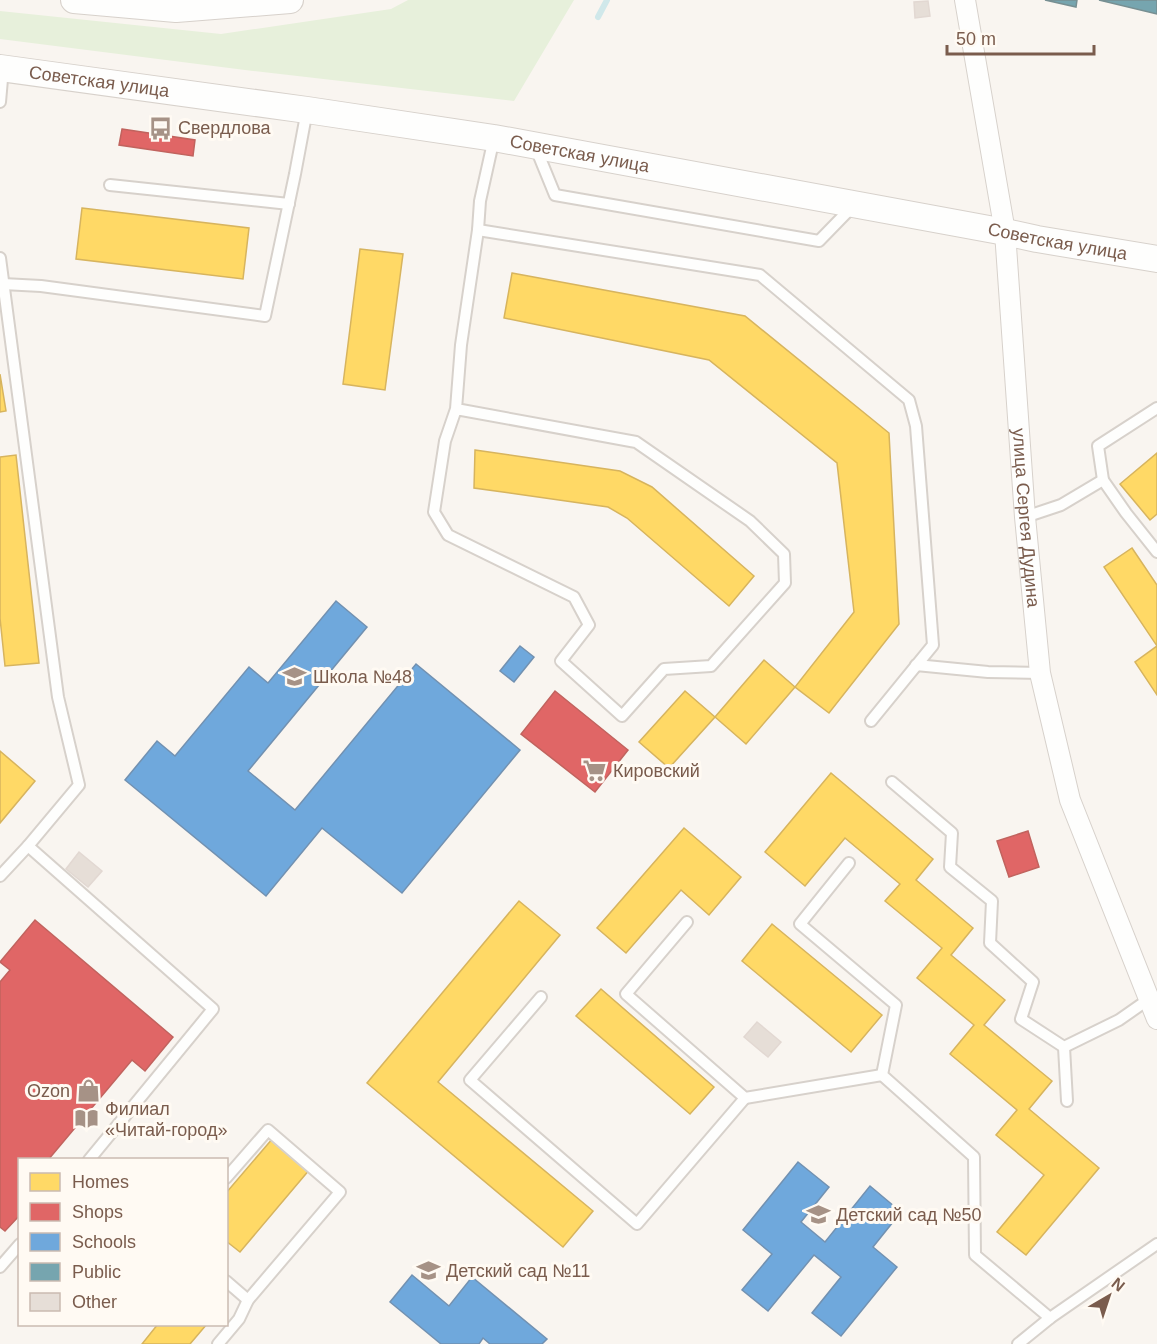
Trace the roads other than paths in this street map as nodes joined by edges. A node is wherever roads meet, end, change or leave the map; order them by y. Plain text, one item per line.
1 (74, 0) edge
2 (290, 0) edge
3 (965, 0) edge
4 (1, 68) edge
5 (0, 102) edge
6 (307, 110) junction
7 (494, 138) junction
8 (535, 146) junction
9 (110, 185) dead end
10 (289, 204) junction
11 (855, 205) junction
12 (478, 230) junction
13 (1005, 232) junction
14 (0, 258) edge
15 (1157, 259) edge
16 (3, 284) junction
17 (1157, 408) edge
18 (456, 409) junction
19 (1103, 480) junction
20 (1025, 517) junction
21 (1155, 545) edge
22 (916, 665) junction
23 (1040, 673) junction
24 (871, 721) dead end
25 (892, 782) dead end
26 (28, 846) junction
27 (849, 863) dead end
28 (0, 876) edge
29 (687, 922) dead end
30 (541, 997) dead end
31 (1149, 999) junction
32 (1157, 1019) edge
33 (1064, 1047) junction
34 (882, 1076) junction
35 (745, 1098) junction
36 (1067, 1101) dead end
37 (91, 1158) edge
38 (228, 1176) edge
39 (1157, 1244) edge
40 (18, 1246) edge
41 (0, 1267) edge
42 (228, 1283) edge
43 (248, 1300) junction
44 (1050, 1318) junction
45 (218, 1344) edge
46 (1018, 1344) edge

1 - 2 street
3 - 13 street, улица Сергея Дудина
4 - 5 lane
4 - 6 street, Советская улица
6 - 7 street, Советская улица
6 - 10 lane
7 - 8 street, Советская улица
7 - 12 lane
8 - 11 street, Советская улица
8 - 11 lane
9 - 10 lane
10 - 16 lane
11 - 13 street, Советская улица
12 - 18 lane
12 - 22 lane
13 - 15 street, Советская улица
13 - 20 street, улица Сергея Дудина
14 - 16 lane
16 - 26 lane
17 - 19 lane
18 - 18 lane
19 - 20 lane
19 - 21 lane
20 - 23 street, улица Сергея Дудина
22 - 23 lane
22 - 24 lane
23 - 31 street, улица Сергея Дудина
25 - 33 lane
26 - 28 lane
26 - 37 lane
27 - 34 lane
29 - 35 lane
30 - 35 lane
31 - 32 street, улица Сергея Дудина
31 - 33 lane
33 - 36 lane
34 - 35 lane
34 - 44 lane
38 - 43 lane
39 - 44 lane
40 - 41 lane
42 - 43 lane
43 - 45 lane
44 - 46 lane

